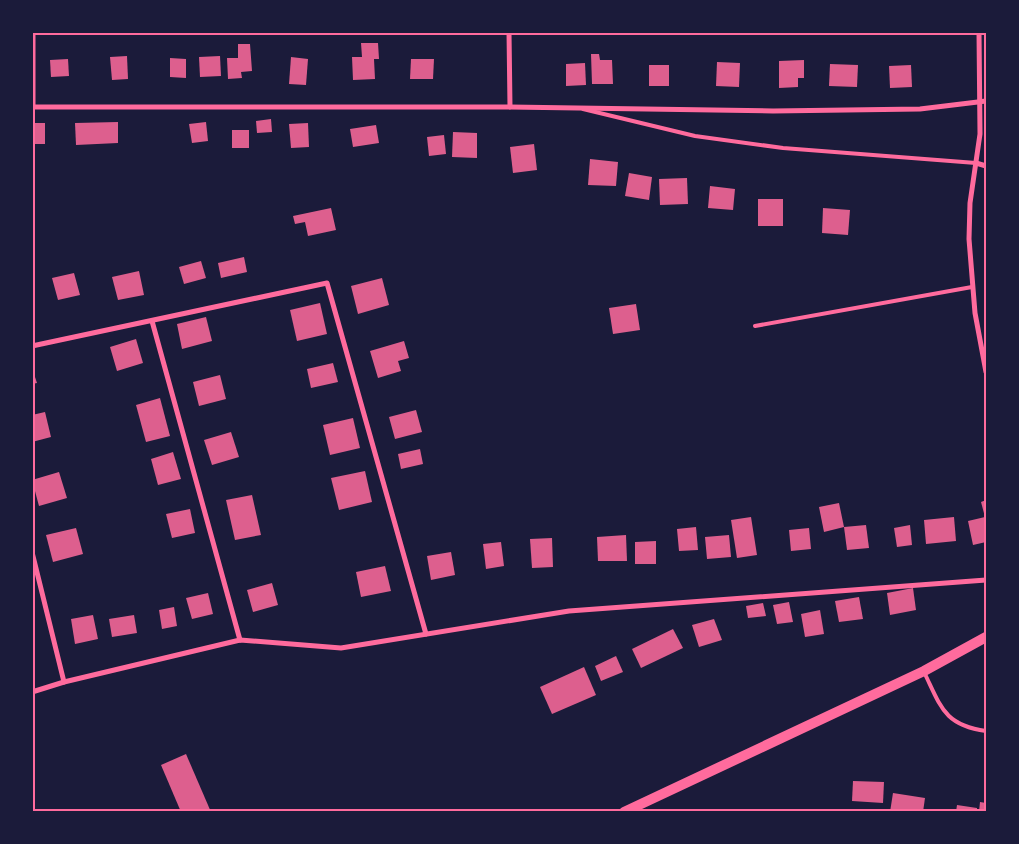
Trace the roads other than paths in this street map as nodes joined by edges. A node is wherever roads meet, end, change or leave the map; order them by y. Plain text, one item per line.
1 (33, 32) edge
2 (509, 32) edge
3 (979, 32) edge
4 (984, 101) edge
5 (33, 107) edge
6 (510, 107) junction
7 (576, 108) junction
8 (976, 163) junction
9 (986, 166) edge
10 (972, 287) junction
11 (152, 321) junction
12 (755, 326) dead end
13 (32, 346) edge
14 (986, 372) edge
15 (32, 552) edge
16 (986, 580) edge
17 (426, 634) junction
18 (986, 637) edge
19 (240, 640) junction
20 (924, 671) junction
21 (64, 682) junction
22 (32, 692) edge
23 (986, 731) edge
24 (624, 812) edge

1 - 5 street
2 - 6 street
3 - 4 street
4 - 7 street
4 - 8 street
5 - 6 street
6 - 7 street
7 - 8 lane
8 - 9 street
8 - 10 street
10 - 12 lane
10 - 14 street
11 - 13 street
11 - 17 street
11 - 19 street
15 - 21 street
16 - 17 street
17 - 19 street
18 - 20 main road
19 - 21 street
20 - 23 lane
20 - 24 main road
21 - 22 street

